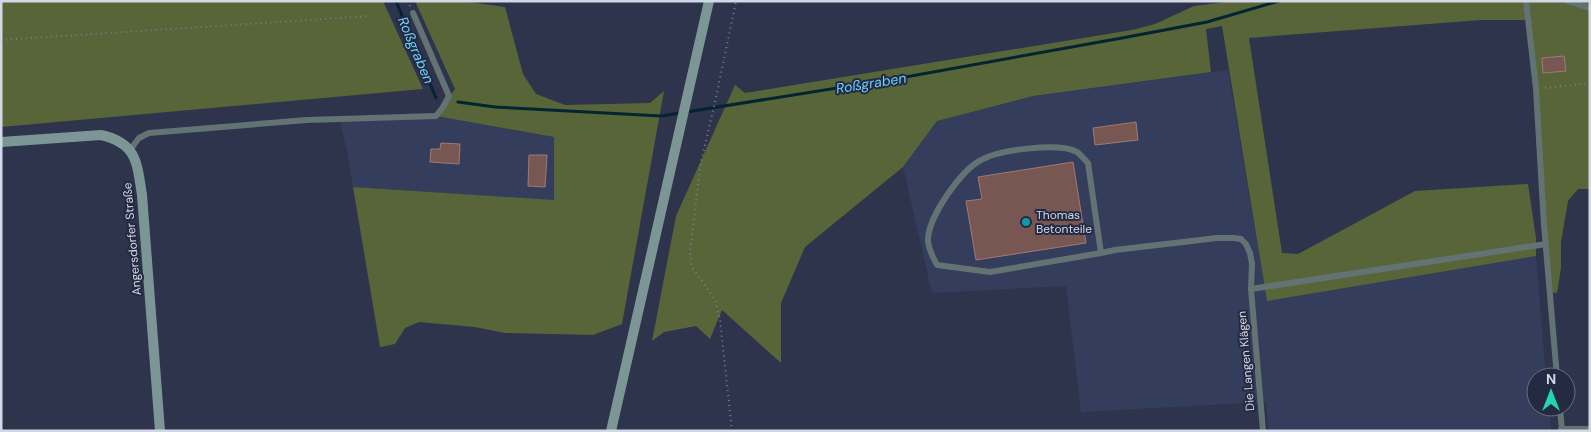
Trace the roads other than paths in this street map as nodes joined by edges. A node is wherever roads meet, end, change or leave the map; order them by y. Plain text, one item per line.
1 (709, 1) edge
2 (1526, 1) edge
3 (1567, 1) edge
4 (1590, 8) edge
5 (413, 13) dead end
6 (1, 142) edge
7 (130, 150) junction
8 (1546, 244) junction
9 (1101, 253) junction
10 (1251, 289) junction
11 (1556, 367) edge
12 (1560, 417) edge
13 (1590, 429) edge
14 (1561, 430) edge
15 (160, 431) edge
16 (611, 431) edge
17 (1263, 431) edge

1 - 16 main road
2 - 8 lane
3 - 4 lane
5 - 7 lane
6 - 7 main road
7 - 15 main road, Angersdorfer Straße
8 - 10 lane
8 - 11 lane
9 - 9 lane
9 - 10 lane, Die Langen Klägen
10 - 17 lane, Die Langen Klägen
12 - 14 lane
13 - 14 lane

